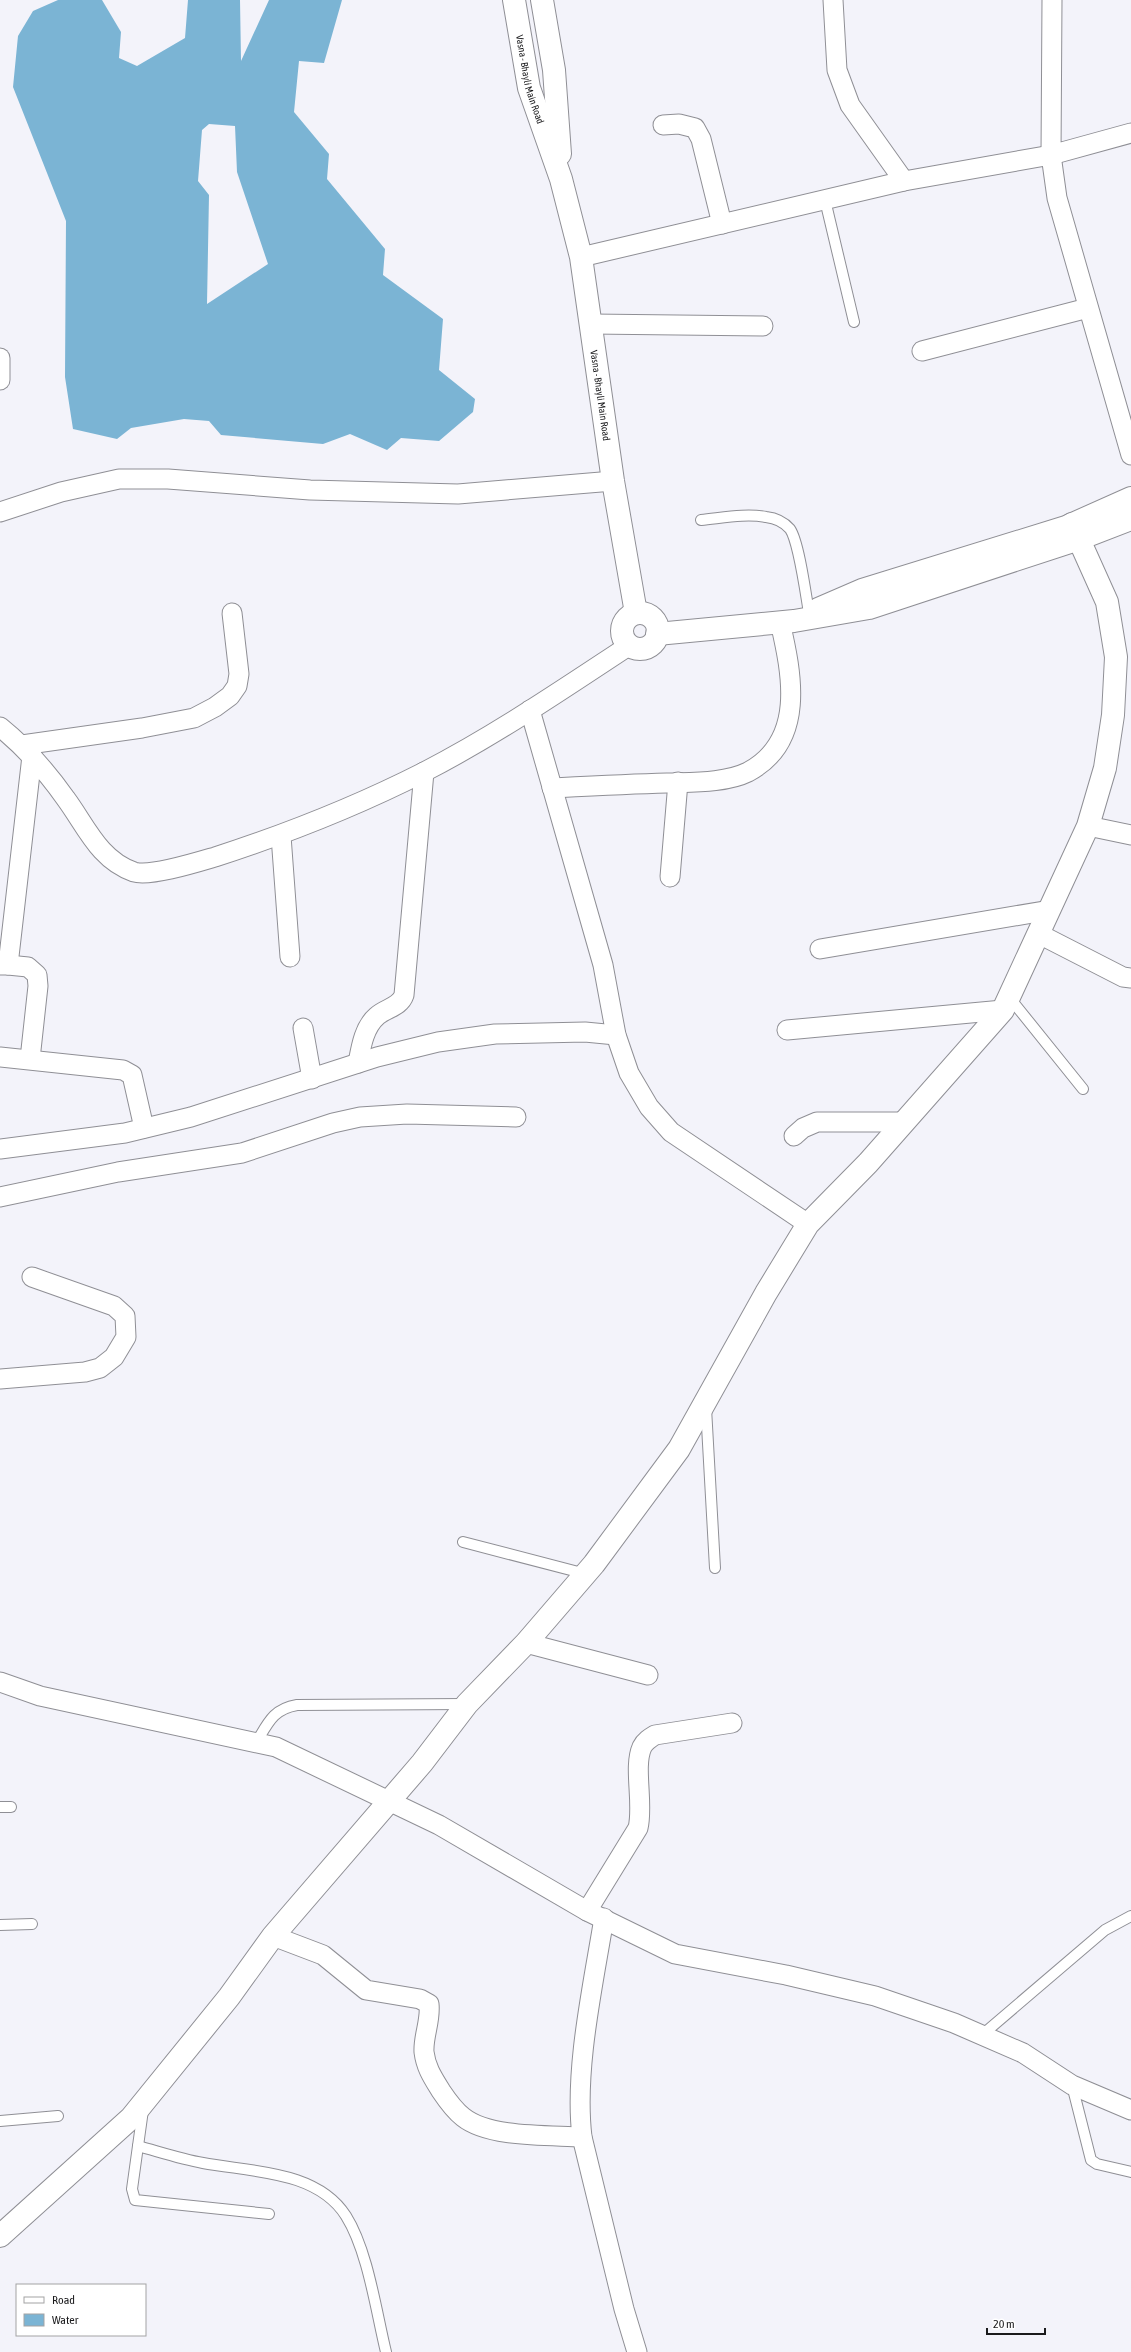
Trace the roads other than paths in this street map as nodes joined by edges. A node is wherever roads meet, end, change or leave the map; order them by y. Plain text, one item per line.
1 (514, 0) edge
2 (542, 0) edge
3 (834, 0) edge
4 (1052, 0) edge
5 (662, 125) dead end
6 (1131, 134) edge
7 (1051, 155) junction
8 (561, 179) junction
9 (904, 181) junction
10 (825, 200) junction
11 (722, 224) junction
12 (581, 257) junction
13 (1088, 308) junction
14 (854, 322) dead end
15 (591, 324) junction
16 (763, 326) dead end
17 (922, 351) dead end
18 (0, 358) edge
19 (0, 380) edge
20 (1131, 455) edge
21 (613, 481) junction
22 (1131, 498) edge
23 (0, 512) edge
24 (1131, 519) edge
25 (701, 520) dead end
26 (1075, 532) junction
27 (232, 613) dead end
28 (636, 613) junction
29 (794, 619) junction
30 (657, 634) junction
31 (630, 645) junction
32 (530, 710) junction
33 (0, 727) edge
34 (27, 750) junction
35 (424, 772) junction
36 (678, 782) junction
37 (552, 788) junction
38 (1088, 826) junction
39 (1131, 835) edge
40 (281, 836) junction
41 (670, 877) dead end
42 (1050, 910) junction
43 (1039, 934) junction
44 (820, 949) dead end
45 (290, 957) dead end
46 (4, 965) edge
47 (1131, 978) edge
48 (1006, 1003) junction
49 (303, 1028) dead end
50 (787, 1030) dead end
51 (616, 1035) junction
52 (0, 1057) edge
53 (30, 1059) junction
54 (358, 1063) junction
55 (312, 1079) junction
56 (1082, 1089) dead end
57 (516, 1117) dead end
58 (904, 1122) junction
59 (144, 1128) junction
60 (794, 1136) dead end
61 (2, 1151) edge
62 (0, 1197) edge
63 (808, 1224) junction
64 (32, 1277) dead end
65 (0, 1379) edge
66 (706, 1404) junction
67 (463, 1542) dead end
68 (715, 1568) dead end
69 (586, 1574) junction
70 (526, 1643) junction
71 (648, 1675) dead end
72 (0, 1682) edge
73 (467, 1704) junction
74 (732, 1723) dead end
75 (256, 1743) junction
76 (389, 1801) junction
77 (0, 1807) edge
78 (11, 1807) dead end
79 (596, 1915) junction
80 (1131, 1916) edge
81 (32, 1924) dead end
82 (0, 1925) edge
83 (273, 1936) junction
84 (982, 2035) junction
85 (1072, 2085) junction
86 (144, 2103) junction
87 (1131, 2110) edge
88 (58, 2116) dead end
89 (0, 2121) edge
90 (582, 2137) junction
91 (138, 2146) junction
92 (1131, 2172) edge
93 (268, 2214) dead end
94 (0, 2236) edge
95 (386, 2352) edge
96 (637, 2352) edge

1 - 8 street, Vasna - Bhayli Main Road
2 - 8 street, Vasna - Bhayli Main Road
3 - 9 street
4 - 7 street
5 - 11 street
6 - 7 street
7 - 9 street
7 - 13 street
8 - 12 street, Vasna - Bhayli Main Road
9 - 10 street
10 - 11 street
10 - 14 lane
11 - 12 street
12 - 15 street, Vasna - Bhayli Main Road
13 - 17 street
13 - 20 street
15 - 16 street
15 - 21 street, Vasna - Bhayli Main Road
18 - 19 street
21 - 23 street
21 - 28 street, Vasna - Bhayli Main Road
22 - 26 street
24 - 26 street
25 - 29 lane
26 - 29 street
26 - 38 street
27 - 34 street
28 - 30 street
28 - 31 street
29 - 30 street
29 - 36 street
30 - 31 street
31 - 32 street
32 - 35 street
32 - 37 street
33 - 34 street
34 - 40 street
34 - 46 street
35 - 40 street
35 - 54 street
36 - 37 street
36 - 41 street
37 - 51 street
38 - 39 street
38 - 42 street
40 - 45 street
42 - 43 street
42 - 44 street
43 - 47 street
43 - 48 street
46 - 53 street
48 - 50 street
48 - 56 lane
48 - 58 street
49 - 55 street
51 - 54 street
51 - 63 street
52 - 53 street
53 - 59 street
54 - 55 street
55 - 59 street
57 - 62 street
58 - 60 street
58 - 63 street
59 - 61 street
63 - 66 street
64 - 65 street
66 - 68 lane
66 - 69 street
67 - 69 lane
69 - 70 street
70 - 71 street
70 - 73 street
72 - 75 street
73 - 75 lane
73 - 76 street
74 - 79 street
75 - 76 street
76 - 79 street
76 - 83 street
77 - 78 lane
79 - 84 street
79 - 90 street
80 - 84 lane
81 - 82 lane
83 - 86 street
83 - 90 street
84 - 85 street
85 - 87 street
85 - 92 lane
86 - 91 lane
86 - 94 street
88 - 89 lane
90 - 96 street
91 - 93 lane
91 - 95 lane

